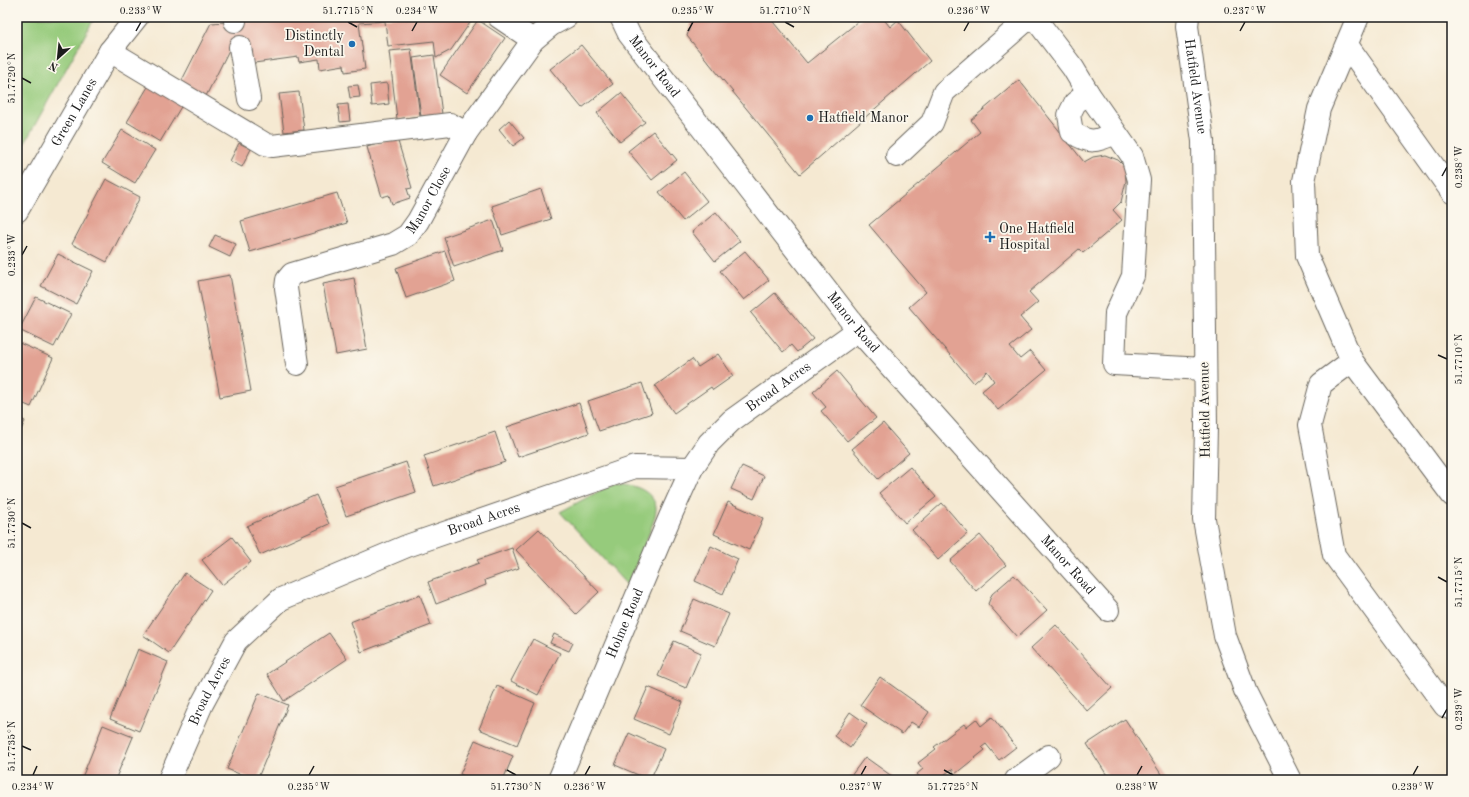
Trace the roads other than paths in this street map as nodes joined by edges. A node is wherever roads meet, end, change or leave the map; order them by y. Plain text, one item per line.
1 (137, 17) edge
2 (499, 17) edge
3 (566, 17) edge
4 (621, 17) edge
5 (1030, 17) edge
6 (1034, 17) edge
7 (1358, 17) edge
8 (1185, 20) edge
9 (533, 40) junction
10 (1346, 45) junction
11 (240, 47) dead end
12 (110, 51) junction
13 (1088, 93) junction
14 (249, 99) dead end
15 (466, 133) junction
16 (1115, 133) junction
17 (897, 156) dead end
18 (1452, 192) edge
19 (17, 211) edge
20 (858, 330) junction
21 (1352, 361) junction
22 (297, 364) dead end
23 (1204, 369) junction
24 (692, 468) junction
25 (1452, 495) edge
26 (1108, 610) dead end
27 (1452, 709) edge
28 (1048, 756) dead end
29 (169, 780) edge
30 (559, 780) edge
31 (1016, 780) edge
32 (1290, 780) edge

1 - 12 street, Green Lanes
2 - 9 street
3 - 9 street, Manor Close
4 - 20 street, Manor Road
5 - 17 street
6 - 13 street
7 - 10 street
8 - 23 street, Hatfield Avenue
9 - 15 street, Manor Close
10 - 18 street
10 - 21 street
11 - 14 street
12 - 15 street
12 - 19 street, Green Lanes
13 - 16 street
13 - 16 street
15 - 22 street, Manor Close
16 - 23 street
20 - 24 street, Broad Acres
20 - 26 street, Manor Road
21 - 25 street
21 - 27 street
23 - 32 street, Hatfield Avenue
24 - 29 street, Broad Acres
24 - 30 street, Holme Road
28 - 31 street

